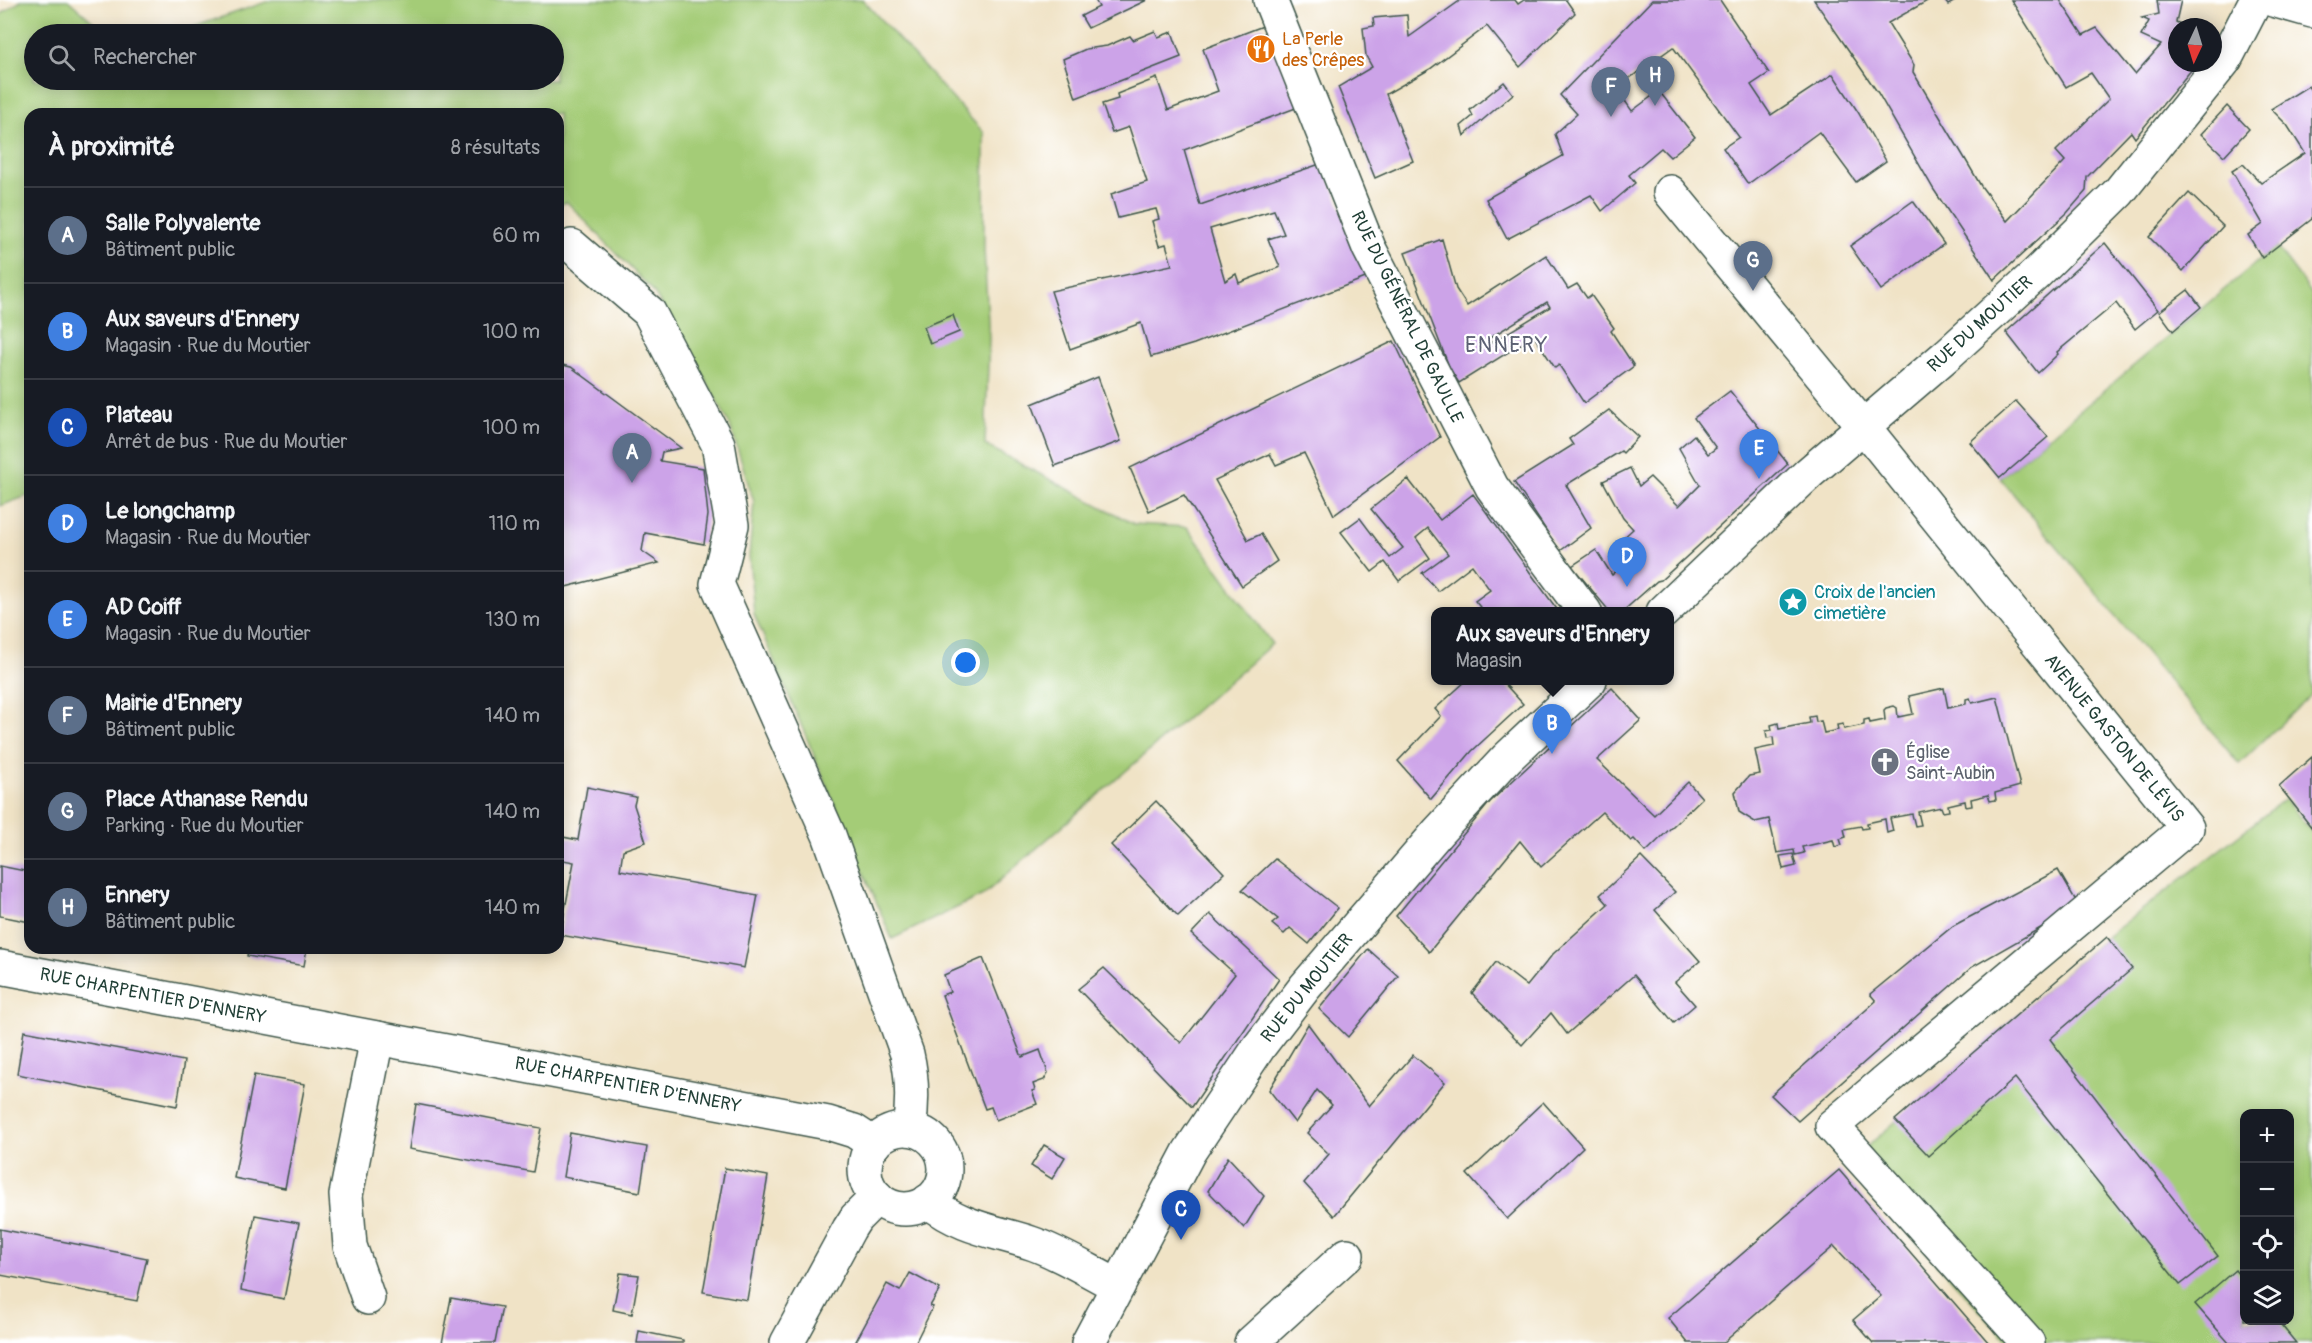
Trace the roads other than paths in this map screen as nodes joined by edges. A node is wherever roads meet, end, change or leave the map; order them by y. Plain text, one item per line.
1 (1270, 0) edge
2 (2256, 0) edge
3 (2272, 0) edge
4 (2312, 11) edge
5 (1670, 192) dead end
6 (572, 246) dead end
7 (1863, 426) junction
8 (1581, 607) edge
9 (1668, 607) edge
10 (1586, 685) edge
11 (0, 967) edge
12 (377, 1038) junction
13 (909, 1129) junction
14 (874, 1144) junction
15 (877, 1197) junction
16 (928, 1201) junction
17 (1347, 1255) dead end
18 (1118, 1286) junction
19 (368, 1298) dead end
20 (788, 1343) edge
21 (1088, 1343) edge
22 (1251, 1343) edge
23 (2028, 1343) edge

1 - 8 street, RUE DU GÉNÉRAL DE GAULLE
2 - 7 street, RUE DU MOUTIER
3 - 4 street
5 - 7 street
6 - 13 street
7 - 9 street, RUE DU MOUTIER
7 - 23 street, AVENUE GASTON DE LÉVIS
10 - 18 street, RUE DU MOUTIER
11 - 12 street, RUE CHARPENTIER D'ENNERY
12 - 14 street, RUE CHARPENTIER D'ENNERY
12 - 19 street
13 - 14 street
13 - 16 street
14 - 15 street
15 - 16 street
15 - 20 street
16 - 18 street
17 - 22 street
18 - 21 street, RUE DU MOUTIER

